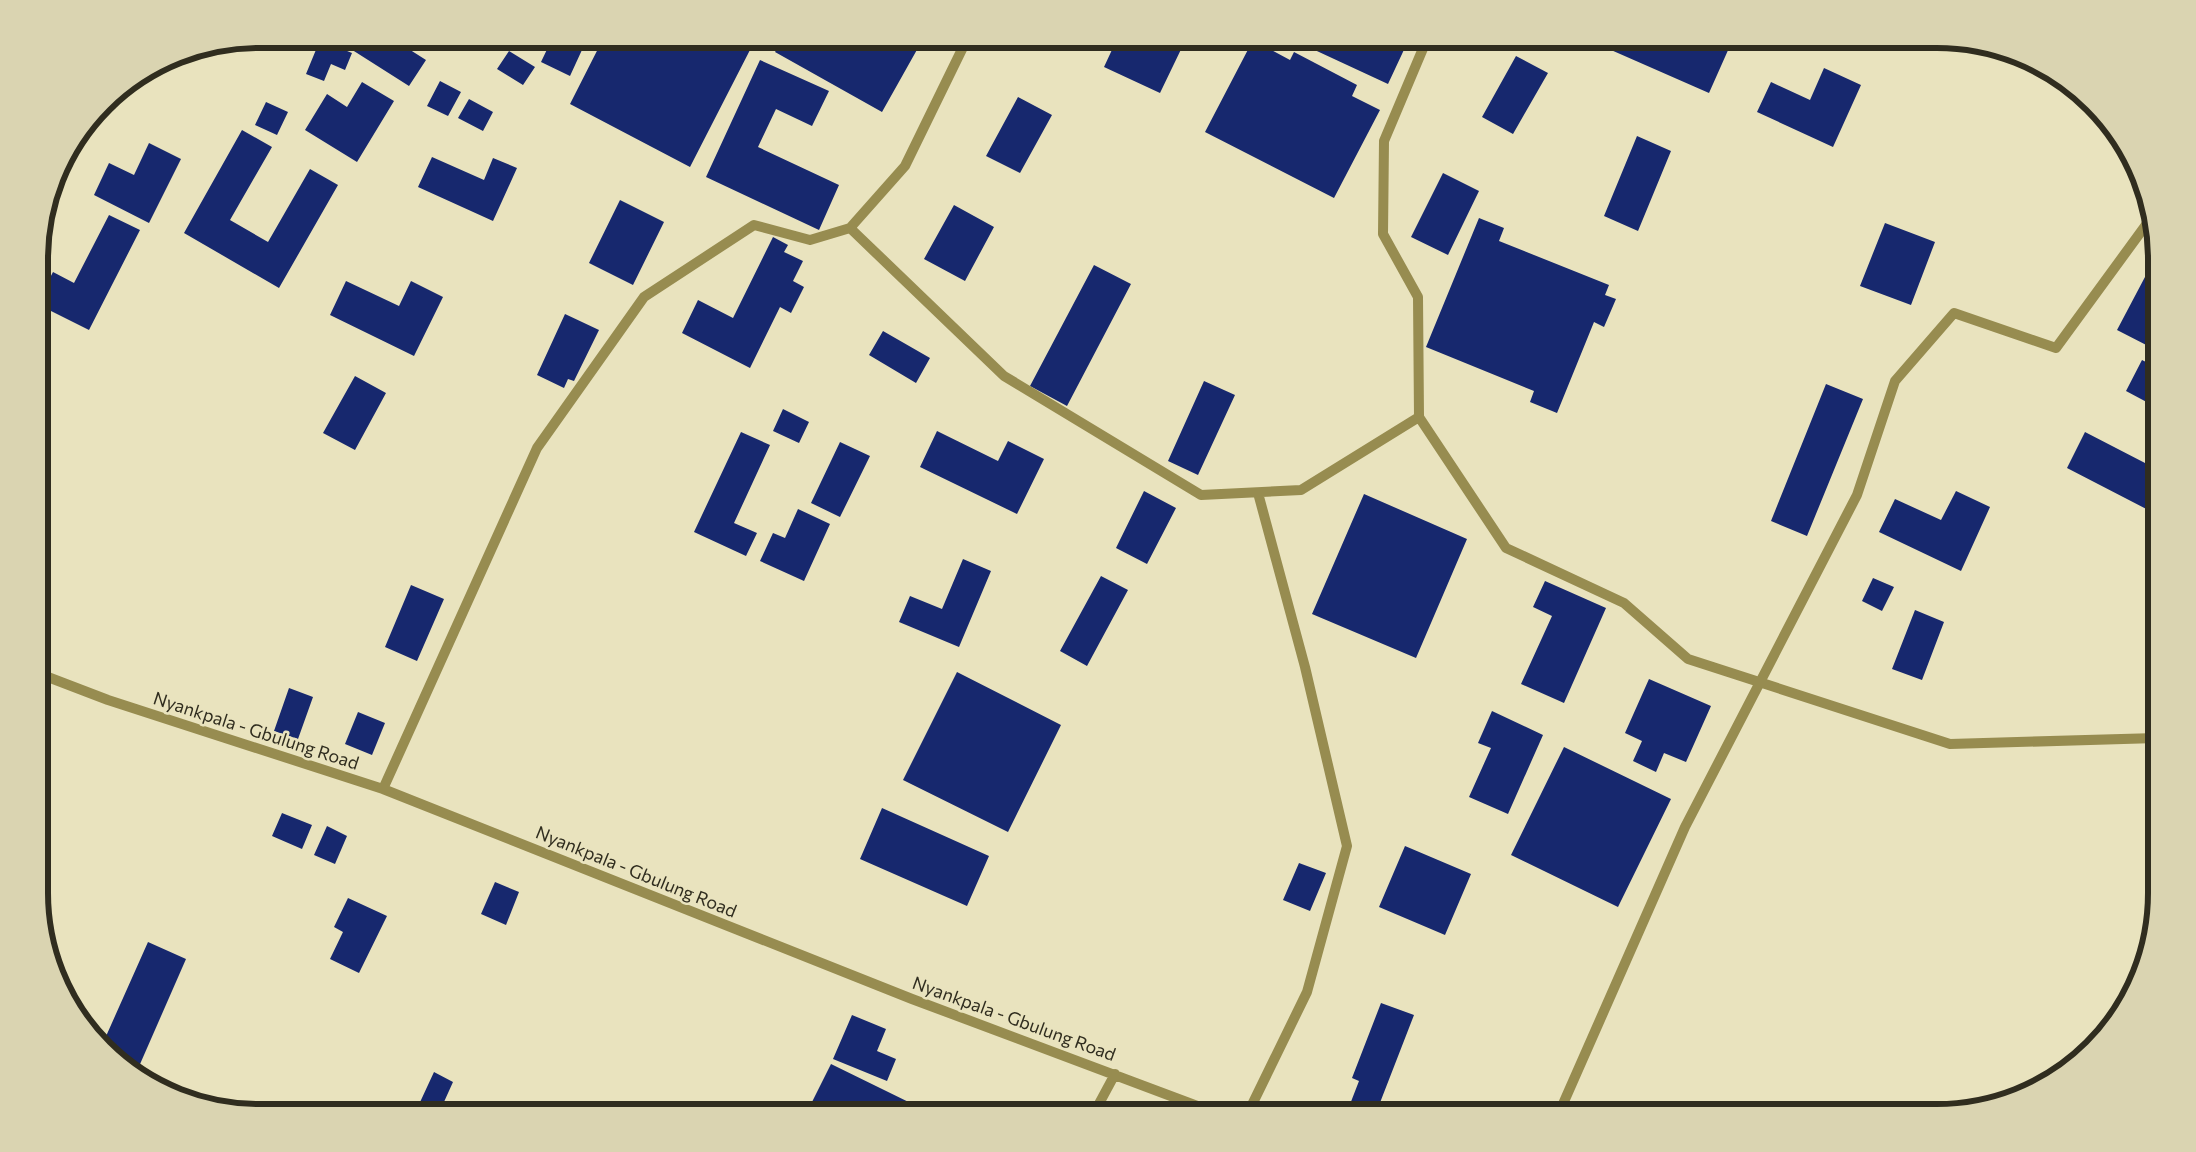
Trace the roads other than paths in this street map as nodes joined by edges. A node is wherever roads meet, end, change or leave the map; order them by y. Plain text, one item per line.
1 (963, 48) edge
2 (1423, 48) edge
3 (2146, 225) edge
4 (850, 228) junction
5 (1419, 417) junction
6 (1258, 493) junction
7 (48, 677) edge
8 (1760, 682) junction
9 (2148, 738) edge
10 (382, 789) junction
11 (1115, 1074) junction
12 (1099, 1104) edge
13 (1193, 1104) edge
14 (1252, 1104) edge
15 (1563, 1104) edge

1 - 4 street
2 - 5 street
3 - 8 street
4 - 6 street
4 - 10 street
5 - 6 street
5 - 8 street
6 - 14 street
7 - 10 street, Nyankpala - Gbulung Road
8 - 9 street
8 - 15 street
10 - 11 street, Nyankpala - Gbulung Road
11 - 12 street
11 - 13 street, Nyankpala - Gbulung Road

